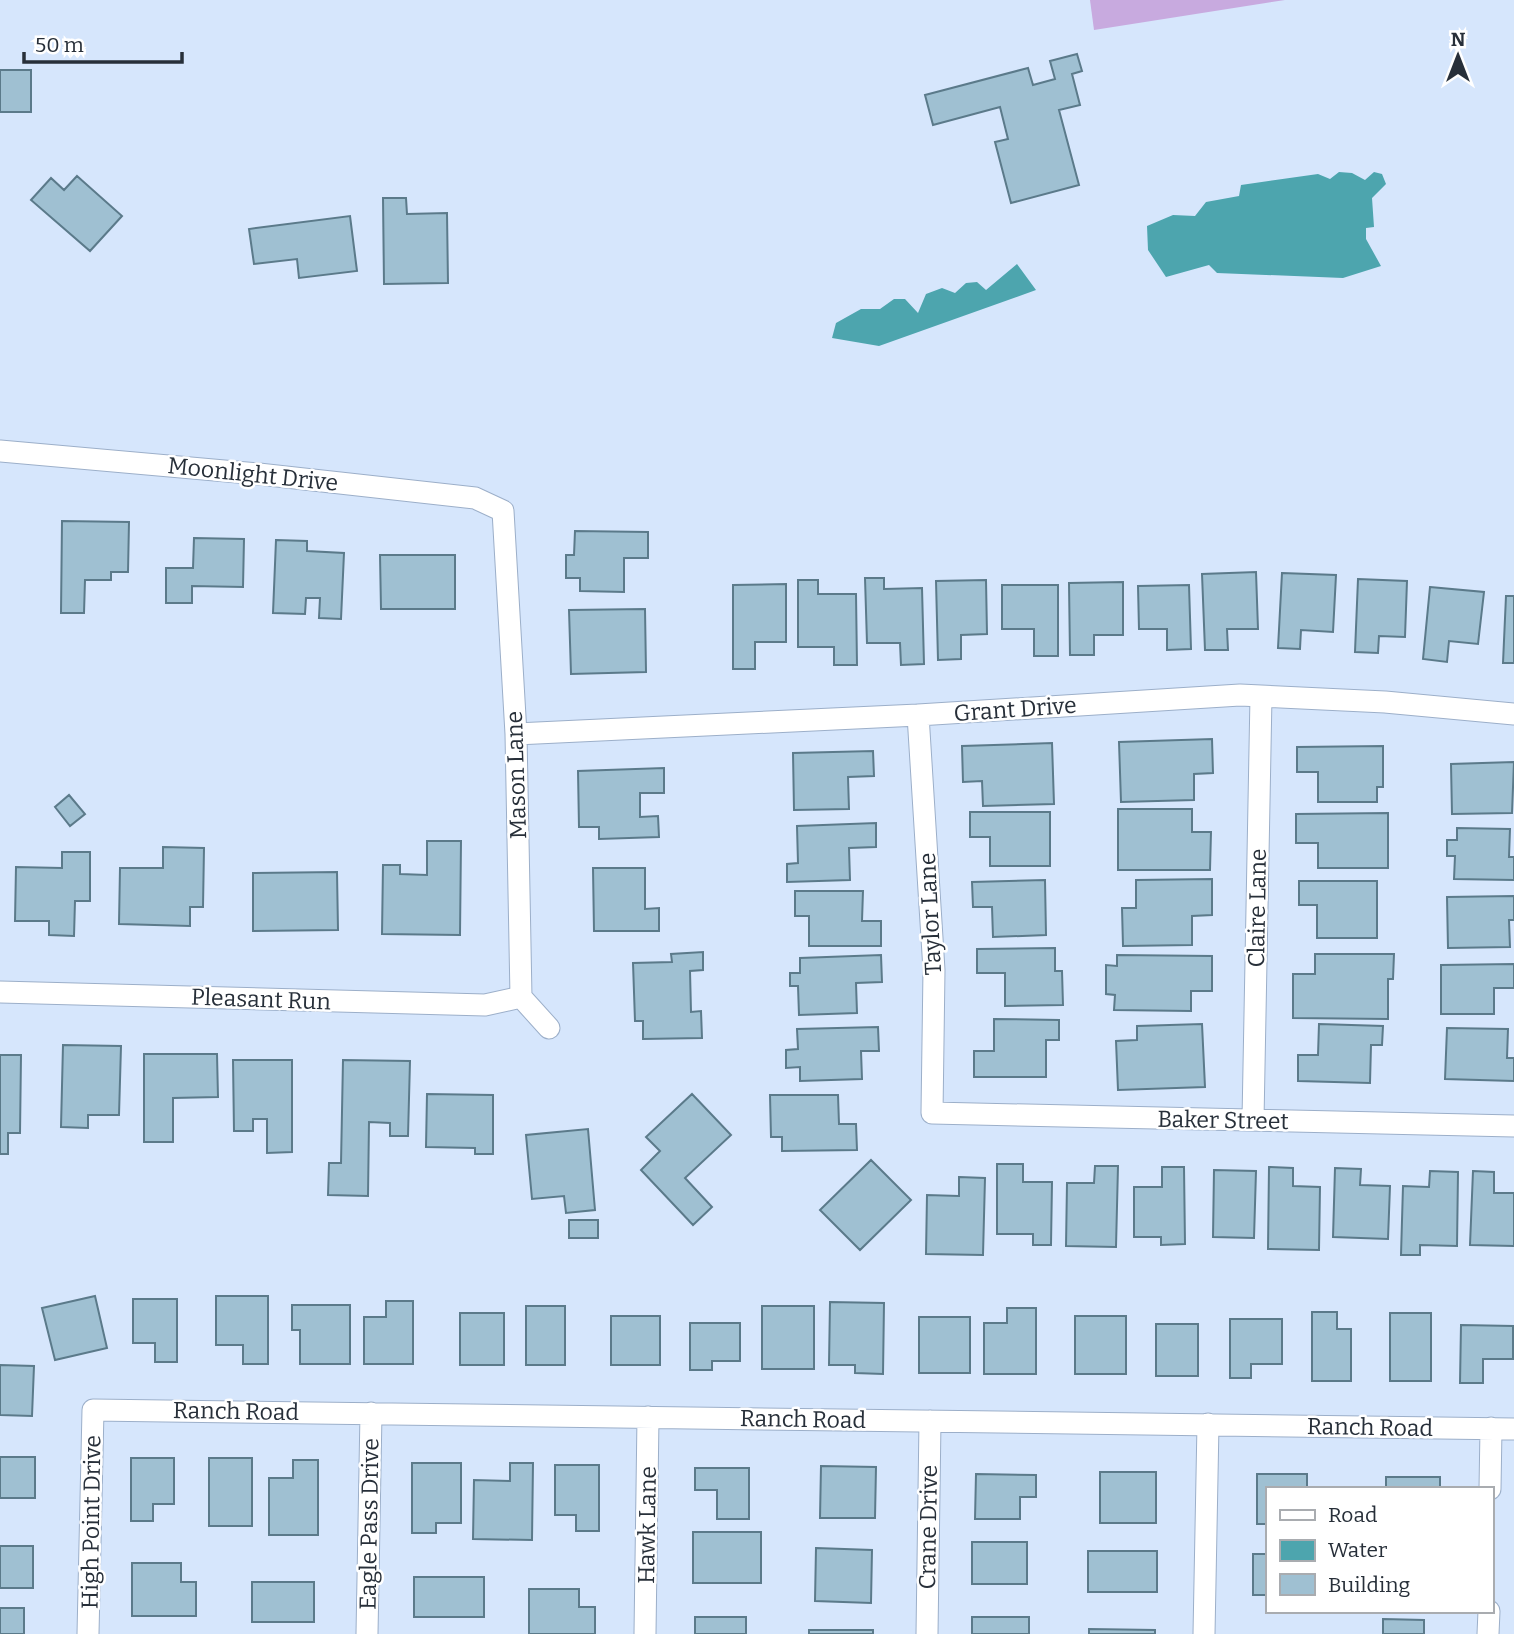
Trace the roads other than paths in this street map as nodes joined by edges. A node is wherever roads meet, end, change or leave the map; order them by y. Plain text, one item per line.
1 (0, 451) edge
2 (503, 511) joint
3 (1261, 696) junction
4 (1514, 714) edge
5 (918, 715) junction
6 (516, 734) junction
7 (0, 992) edge
8 (521, 997) junction
9 (549, 1028) dead end
10 (932, 1113) joint
11 (1254, 1120) junction
12 (1514, 1126) edge
13 (93, 1410) joint
14 (371, 1413) junction
15 (649, 1417) junction
16 (930, 1421) junction
17 (1208, 1424) junction
18 (1491, 1428) junction
19 (1514, 1429) edge
20 (1490, 1487) edge
21 (1489, 1613) edge
22 (88, 1634) edge
23 (367, 1634) edge
24 (645, 1634) edge
25 (926, 1634) edge
26 (1204, 1634) edge
27 (1488, 1634) edge

1 - 2 street, Moonlight Drive
2 - 6 street, Mason Lane
3 - 4 street, Grant Drive
3 - 5 street, Grant Drive
3 - 11 street, Claire Lane
5 - 6 street, Grant Drive
5 - 10 street, Taylor Lane
6 - 8 street, Mason Lane
7 - 8 street, Pleasant Run
8 - 9 street
10 - 11 street, Baker Street
11 - 12 street, Baker Street
13 - 14 street, Ranch Road
13 - 22 street, High Point Drive
14 - 15 street, Ranch Road
14 - 23 street, Eagle Pass Drive
15 - 16 street, Ranch Road
15 - 24 street, Hawk Lane
16 - 17 street, Ranch Road
16 - 25 street, Crane Drive
17 - 18 street, Ranch Road
17 - 26 street
18 - 19 street, Ranch Road
18 - 20 street
21 - 27 street

